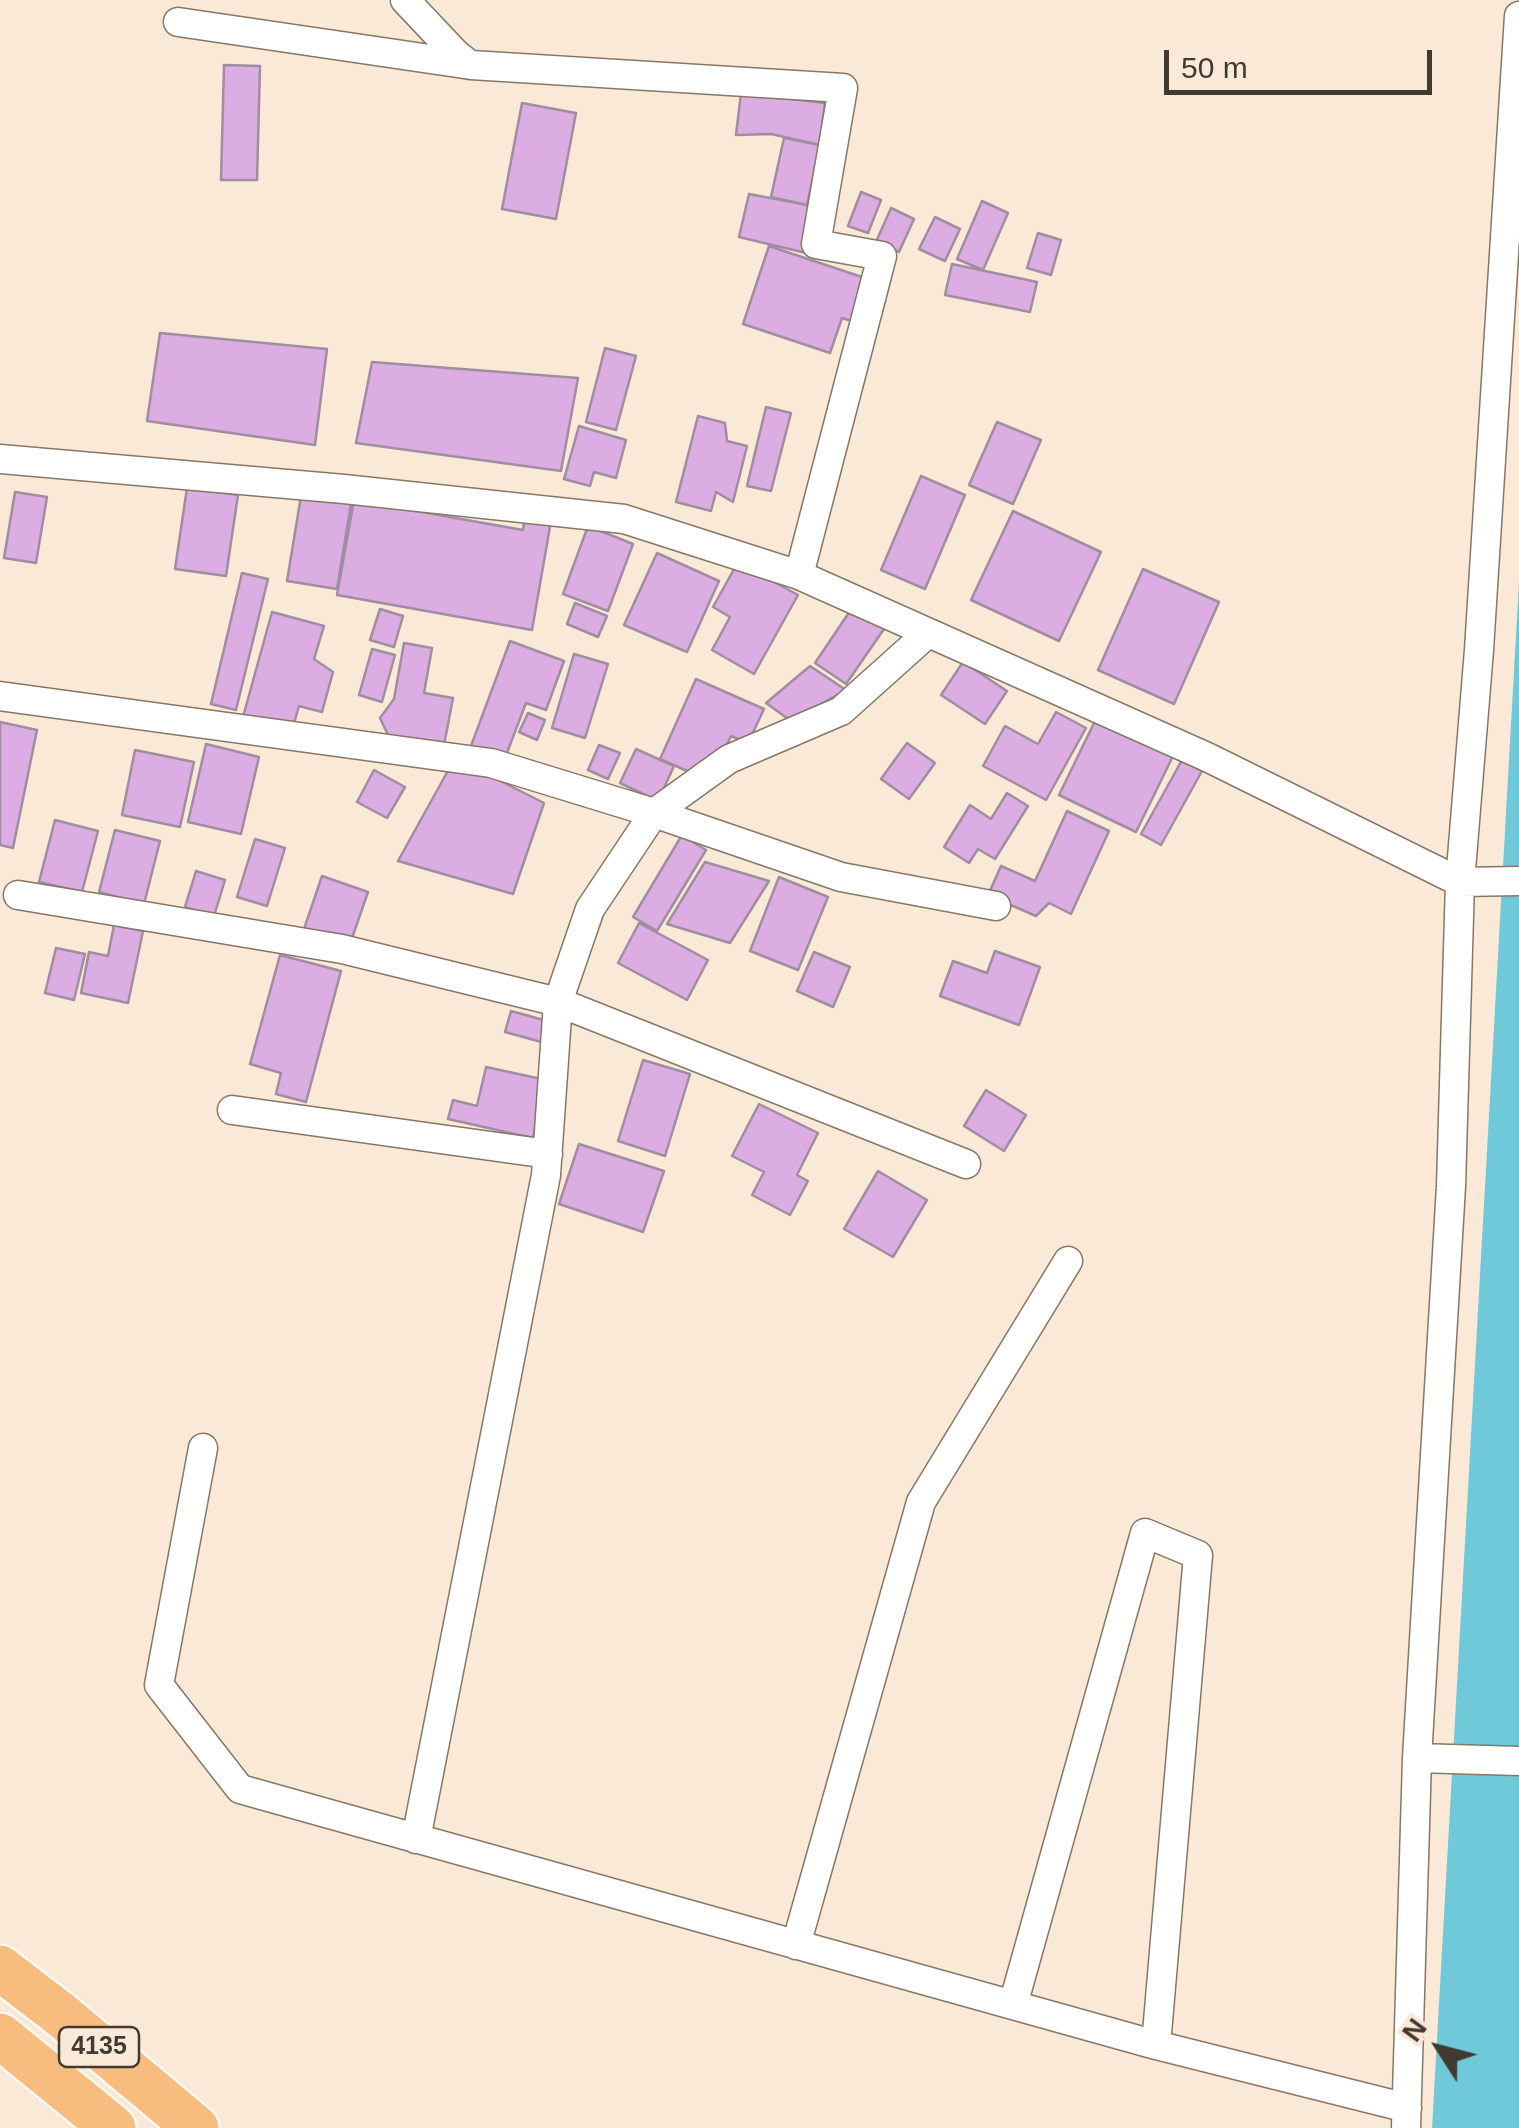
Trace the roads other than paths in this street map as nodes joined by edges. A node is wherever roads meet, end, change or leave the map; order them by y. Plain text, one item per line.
1 (405, 0) edge
2 (1519, 16) edge
3 (178, 22) dead end
4 (472, 66) junction
5 (0, 459) edge
6 (800, 575) junction
7 (928, 632) junction
8 (0, 696) edge
9 (654, 813) junction
10 (1519, 881) edge
11 (1460, 882) junction
12 (18, 895) dead end
13 (996, 906) dead end
14 (558, 1002) junction
15 (232, 1110) dead end
16 (548, 1154) junction
17 (966, 1164) dead end
18 (1068, 1261) dead end
19 (203, 1448) dead end
20 (1417, 1758) junction
21 (1519, 1762) edge
22 (416, 1839) junction
23 (796, 1945) junction
24 (0, 1968) edge
25 (1013, 2006) junction
26 (0, 2036) edge
27 (1156, 2045) junction
28 (1407, 2118) edge
29 (112, 2128) edge
30 (196, 2128) edge

1 - 4 street
2 - 11 street
3 - 4 street
4 - 6 street
5 - 6 street
6 - 7 street
7 - 9 street
7 - 11 street
8 - 9 street
9 - 13 street
9 - 14 street
10 - 11 street
11 - 20 street
12 - 14 street
14 - 16 street
14 - 17 street
15 - 16 street
16 - 22 street
18 - 23 street
19 - 22 street
20 - 21 street
20 - 28 street
22 - 23 street
23 - 25 street
24 - 30 main road, 4135
25 - 27 street
25 - 27 street
26 - 29 main road, 4135
27 - 28 street

